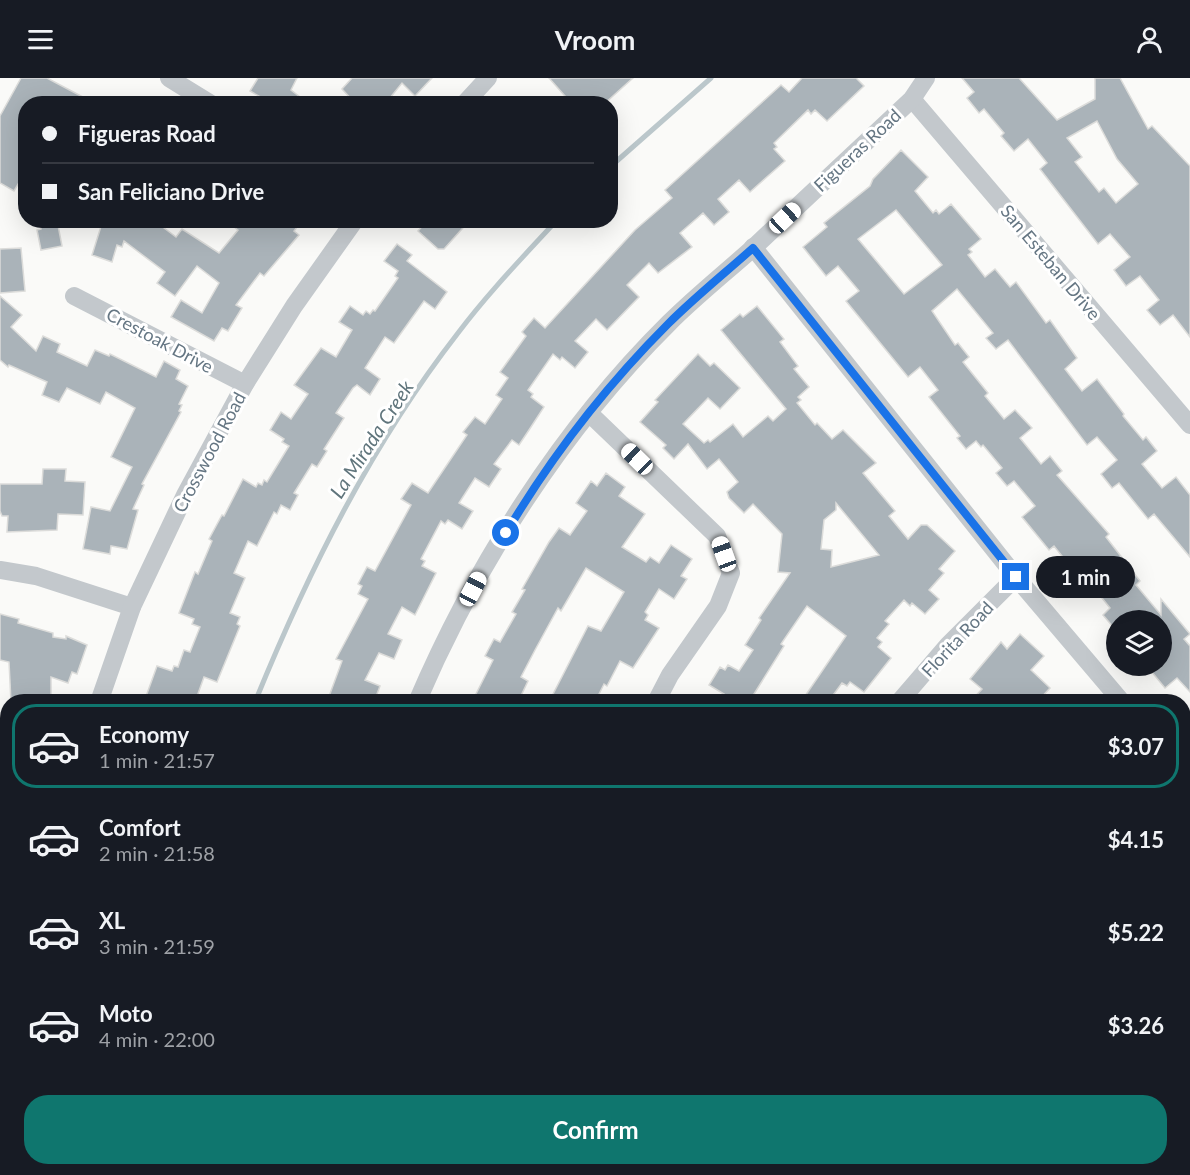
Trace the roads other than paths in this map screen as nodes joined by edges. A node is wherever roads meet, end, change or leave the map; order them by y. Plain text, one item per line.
1 (168, 78) edge
2 (488, 78) edge
3 (926, 78) edge
4 (200, 85) edge
5 (471, 96) edge
6 (912, 99) junction
7 (349, 228) edge
8 (753, 248) junction
9 (74, 296) dead end
10 (245, 384) junction
11 (589, 413) junction
12 (1190, 425) edge
13 (0, 570) edge
14 (1016, 577) junction
15 (132, 607) junction
16 (102, 694) edge
17 (420, 694) edge
18 (660, 694) edge
19 (906, 694) edge
20 (1115, 694) edge

1 - 4 street
2 - 5 street
3 - 6 street, Figueras Road
6 - 8 street, Figueras Road
6 - 12 street, San Esteban Drive
7 - 10 street, Crosswood Road
8 - 11 street, Figueras Road
8 - 14 street
9 - 10 street, Crestoak Drive
10 - 15 street, Crosswood Road
11 - 17 street, Figueras Road
11 - 18 street
13 - 15 street
14 - 19 street, Florita Road
14 - 20 street
15 - 16 street, Crosswood Road

